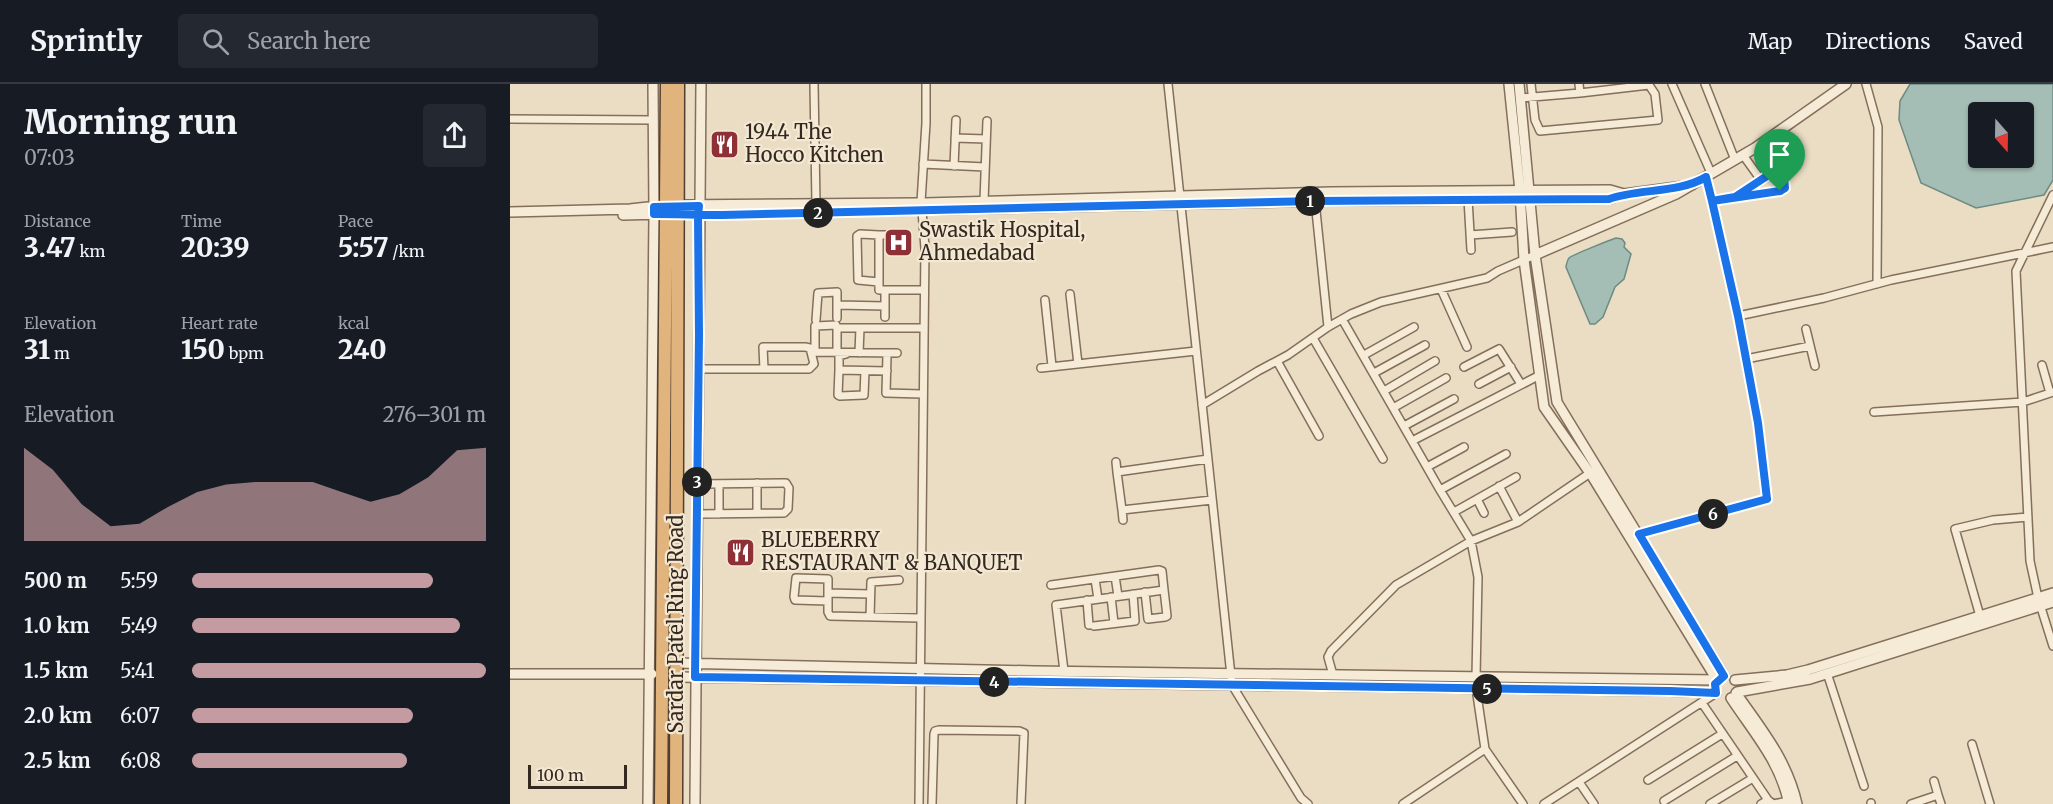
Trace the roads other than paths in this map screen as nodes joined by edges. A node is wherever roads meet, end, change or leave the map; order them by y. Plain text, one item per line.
1 (653, 84) edge
2 (667, 84) edge
3 (678, 84) edge
4 (701, 84) edge
5 (814, 84) edge
6 (926, 84) edge
7 (1168, 84) edge
8 (1509, 84) edge
9 (1519, 84) edge
10 (1531, 84) edge
11 (1579, 84) edge
12 (1672, 84) edge
13 (1705, 84) edge
14 (1846, 84) edge
15 (1866, 84) edge
16 (1580, 93) junction
17 (1520, 98) junction
18 (1533, 98) junction
19 (510, 119) edge
20 (653, 120) junction
21 (956, 120) dead end
22 (987, 121) dead end
23 (955, 138) junction
24 (986, 139) junction
25 (1739, 157) junction
26 (923, 164) junction
27 (954, 166) junction
28 (985, 167) junction
29 (1708, 175) junction
30 (1761, 180) junction
31 (1692, 185) junction
32 (1524, 195) junction
33 (2053, 195) edge
34 (1735, 197) junction
35 (1468, 199) junction
36 (1180, 200) junction
37 (984, 201) junction
38 (1315, 201) junction
39 (1712, 201) junction
40 (816, 204) junction
41 (921, 207) junction
42 (666, 210) junction
43 (698, 210) junction
44 (510, 212) edge
45 (510, 218) edge
46 (1512, 232) dead end
47 (879, 235) junction
48 (890, 235) dead end
49 (1470, 235) junction
50 (2053, 247) edge
51 (1471, 250) dead end
52 (2024, 254) junction
53 (1535, 255) junction
54 (1524, 260) junction
55 (879, 282) junction
56 (1876, 284) junction
57 (1441, 289) junction
58 (885, 290) junction
59 (924, 290) junction
60 (1070, 294) dead end
61 (1045, 300) dead end
62 (837, 305) junction
63 (885, 306) junction
64 (1738, 316) junction
65 (885, 317) dead end
66 (837, 318) dead end
67 (1342, 319) junction
68 (816, 320) dead end
69 (1328, 327) junction
70 (1414, 327) dead end
71 (837, 328) junction
72 (860, 328) junction
73 (923, 328) junction
74 (1806, 329) dead end
75 (1313, 338) junction
76 (1425, 345) dead end
77 (1810, 346) junction
78 (1467, 347) dead end
79 (1196, 351) junction
80 (837, 352) junction
81 (859, 352) junction
82 (888, 355) junction
83 (1364, 355) junction
84 (1746, 359) junction
85 (1277, 361) junction
86 (1435, 361) dead end
87 (1078, 364) junction
88 (2042, 364) dead end
89 (1053, 366) junction
90 (1815, 366) dead end
91 (1464, 367) dead end
92 (1510, 367) junction
93 (1041, 368) dead end
94 (698, 369) junction
95 (764, 369) junction
96 (839, 370) junction
97 (865, 371) junction
98 (887, 371) junction
99 (1374, 374) junction
100 (1540, 375) junction
101 (1446, 378) dead end
102 (1479, 384) dead end
103 (1521, 384) junction
104 (1384, 391) junction
105 (2051, 392) edge
106 (922, 394) junction
107 (1454, 399) dead end
108 (2023, 402) junction
109 (1202, 405) junction
110 (1393, 408) junction
111 (1874, 412) dead end
112 (1404, 426) junction
113 (1319, 436) dead end
114 (1412, 441) junction
115 (1464, 447) dead end
116 (1506, 454) dead end
117 (1208, 459) junction
118 (1383, 459) dead end
119 (1116, 462) dead end
120 (1427, 467) junction
121 (1117, 472) junction
122 (1590, 473) junction
123 (1516, 477) dead end
124 (756, 483) junction
125 (697, 484) junction
126 (719, 484) junction
127 (1499, 486) junction
128 (1440, 490) junction
129 (1477, 499) junction
130 (1212, 500) junction
131 (1122, 510) junction
132 (1454, 512) junction
133 (757, 513) junction
134 (1484, 513) dead end
135 (697, 514) junction
136 (719, 514) junction
137 (2028, 517) junction
138 (1123, 520) dead end
139 (1518, 522) junction
140 (1639, 534) junction
141 (1471, 541) junction
142 (1115, 576) junction
143 (1095, 579) junction
144 (898, 580) dead end
145 (1050, 585) dead end
146 (1164, 590) junction
147 (1145, 592) junction
148 (2053, 593) edge
149 (870, 594) junction
150 (1133, 594) junction
151 (1115, 596) junction
152 (828, 597) junction
153 (1098, 599) junction
154 (1087, 600) junction
155 (2039, 602) junction
156 (2053, 602) edge
157 (1980, 616) junction
158 (870, 617) junction
159 (920, 618) junction
160 (1114, 623) junction
161 (2053, 646) edge
162 (676, 663) junction
163 (696, 663) junction
164 (920, 668) junction
165 (1064, 671) junction
166 (1827, 673) junction
167 (510, 674) edge
168 (648, 674) junction
169 (1231, 674) junction
170 (662, 675) junction
171 (1333, 675) junction
172 (676, 676) junction
173 (695, 677) junction
174 (1476, 677) junction
175 (1720, 678) junction
176 (1735, 680) junction
177 (920, 681) junction
178 (1232, 685) junction
179 (1476, 688) junction
180 (1716, 693) junction
181 (1735, 694) junction
182 (1702, 703) junction
183 (1722, 734) junction
184 (1972, 744) dead end
185 (1485, 749) junction
186 (1737, 756) junction
187 (919, 760) junction
188 (933, 761) junction
189 (919, 775) junction
190 (933, 775) junction
191 (1753, 778) junction
192 (1648, 780) dead end
193 (1934, 781) dead end
194 (1579, 782) junction
195 (1864, 786) dead end
196 (1938, 795) junction
197 (1301, 801) edge
198 (1664, 801) dead end
199 (1765, 802) edge
200 (1792, 803) edge
201 (648, 804) edge
202 (661, 804) edge
203 (676, 804) edge
204 (695, 804) edge
205 (919, 804) edge
206 (932, 804) edge
207 (1021, 804) edge
208 (1308, 804) edge
209 (1403, 804) edge
210 (1523, 804) edge
211 (1544, 804) edge
212 (1594, 804) edge
213 (1710, 804) edge
214 (1911, 804) edge
215 (1941, 804) edge
216 (1990, 804) edge

1 - 20 street, Sardar Patel Ring Road
2 - 42 highway, Sardar Patel Ring Road
3 - 42 highway, Sardar Patel Ring Road
4 - 43 street, Sardar Patel Ring Road
5 - 40 street
6 - 26 street
7 - 36 street
8 - 32 street
9 - 17 street
10 - 18 street
11 - 16 street
12 - 29 street
13 - 25 street
14 - 25 street
15 - 56 street
16 - 18 street
16 - 18 street
17 - 18 street
17 - 32 street
19 - 20 street
20 - 42 street, Sardar Patel Ring Road
21 - 23 street
22 - 24 street
23 - 24 street
23 - 27 street
24 - 28 street
25 - 29 street
25 - 30 street
26 - 27 street
26 - 41 street
27 - 28 street
28 - 37 street
29 - 31 street
29 - 39 street
30 - 34 street
30 - 34 street
31 - 32 street
31 - 53 street
32 - 35 street
32 - 36 street
32 - 53 street
32 - 54 street
33 - 52 street
34 - 39 street
35 - 38 street
35 - 49 street
36 - 37 street
36 - 38 street
36 - 41 street
36 - 79 street
37 - 41 street
38 - 69 street
39 - 64 street
40 - 41 street
40 - 43 street
41 - 43 street
41 - 59 street
42 - 43 street
42 - 44 street
42 - 45 street
42 - 162 highway, Sardar Patel Ring Road
42 - 168 street, Sardar Patel Ring Road
42 - 170 highway, Sardar Patel Ring Road
43 - 94 street, Sardar Patel Ring Road
46 - 49 street
47 - 48 street
47 - 55 street
47 - 55 street
49 - 51 street
50 - 52 street
52 - 56 street
52 - 108 street
53 - 54 street
53 - 140 street
54 - 57 street
54 - 100 street
55 - 58 street
56 - 64 street
57 - 67 street
57 - 78 street
58 - 59 street
58 - 63 street
59 - 73 street
60 - 87 street
61 - 89 street
62 - 63 street
62 - 66 street
62 - 68 street
63 - 65 street
64 - 84 street
67 - 69 street
67 - 83 street
69 - 75 street
70 - 83 street
71 - 72 street
71 - 80 street
71 - 80 street
72 - 73 street
72 - 81 street
73 - 106 street
74 - 77 street
75 - 85 street
75 - 118 street
76 - 99 street
77 - 84 street
77 - 90 street
79 - 87 street
79 - 109 street
80 - 81 street
81 - 82 street
82 - 96 street
82 - 98 street
83 - 99 street
84 - 140 street
85 - 109 street
85 - 113 street
86 - 104 street
87 - 89 street
88 - 105 street
89 - 93 street
91 - 92 street
92 - 102 street
92 - 103 street
94 - 95 street
94 - 125 street, Sardar Patel Ring Road
95 - 95 street
96 - 97 street
96 - 97 street
97 - 98 street
98 - 106 street
99 - 104 street
100 - 103 street
100 - 122 street
101 - 110 street
103 - 114 street
104 - 110 street
105 - 108 street
106 - 159 street
107 - 112 street
108 - 111 street
108 - 137 street
109 - 117 street
110 - 112 street
112 - 114 street
114 - 120 street
115 - 120 street
116 - 128 street
117 - 121 street
117 - 130 street
119 - 121 street
120 - 128 street
121 - 131 street
122 - 139 street
122 - 175 street
123 - 127 street
124 - 126 street
124 - 133 street
124 - 133 street
125 - 126 street
125 - 135 street, Sardar Patel Ring Road
126 - 136 street
127 - 129 street
127 - 139 street
128 - 132 street
129 - 132 street
129 - 134 street
130 - 131 street
130 - 169 street
131 - 138 street
132 - 141 street
133 - 136 street
135 - 136 street
135 - 163 street, Sardar Patel Ring Road
137 - 155 street
137 - 157 street
139 - 141 street
140 - 175 street
141 - 171 street
141 - 174 street
142 - 143 street
142 - 146 street
142 - 151 street
143 - 145 street
143 - 153 street
144 - 149 street
146 - 147 street
146 - 147 street
147 - 150 street
148 - 155 street
149 - 152 street
149 - 158 street
150 - 151 street
150 - 160 street
151 - 153 street
151 - 160 street
152 - 152 street
152 - 158 street
153 - 154 street
154 - 160 street
154 - 165 street
155 - 156 street
155 - 157 street
155 - 161 street
155 - 166 street
157 - 176 street
158 - 159 street
159 - 164 street
162 - 163 street
162 - 172 highway, Sardar Patel Ring Road
163 - 164 street
163 - 173 street, Sardar Patel Ring Road
164 - 165 street
164 - 177 street
165 - 169 street
166 - 181 street
166 - 195 street
167 - 168 street
168 - 170 street
168 - 201 street, Sardar Patel Ring Road
169 - 171 street
169 - 178 street
170 - 202 highway, Sardar Patel Ring Road
171 - 174 street
172 - 173 street
172 - 203 highway, Sardar Patel Ring Road
173 - 177 street
173 - 204 street, Sardar Patel Ring Road
174 - 175 street
175 - 176 street
175 - 180 street
176 - 181 street
177 - 178 street
177 - 187 street
178 - 179 street
178 - 197 street
179 - 180 street
179 - 185 street
180 - 181 street
180 - 182 street
181 - 200 street
182 - 183 street
182 - 194 street
183 - 186 street
183 - 192 street
184 - 216 street
185 - 209 street
185 - 210 street
186 - 191 street
186 - 198 street
187 - 188 street
187 - 189 street
188 - 190 street
188 - 207 street
189 - 190 street
189 - 205 street
190 - 206 street
191 - 199 street
191 - 213 street
193 - 196 street
194 - 211 street
194 - 212 street
196 - 214 street
196 - 215 street
197 - 208 street
199 - 200 street

